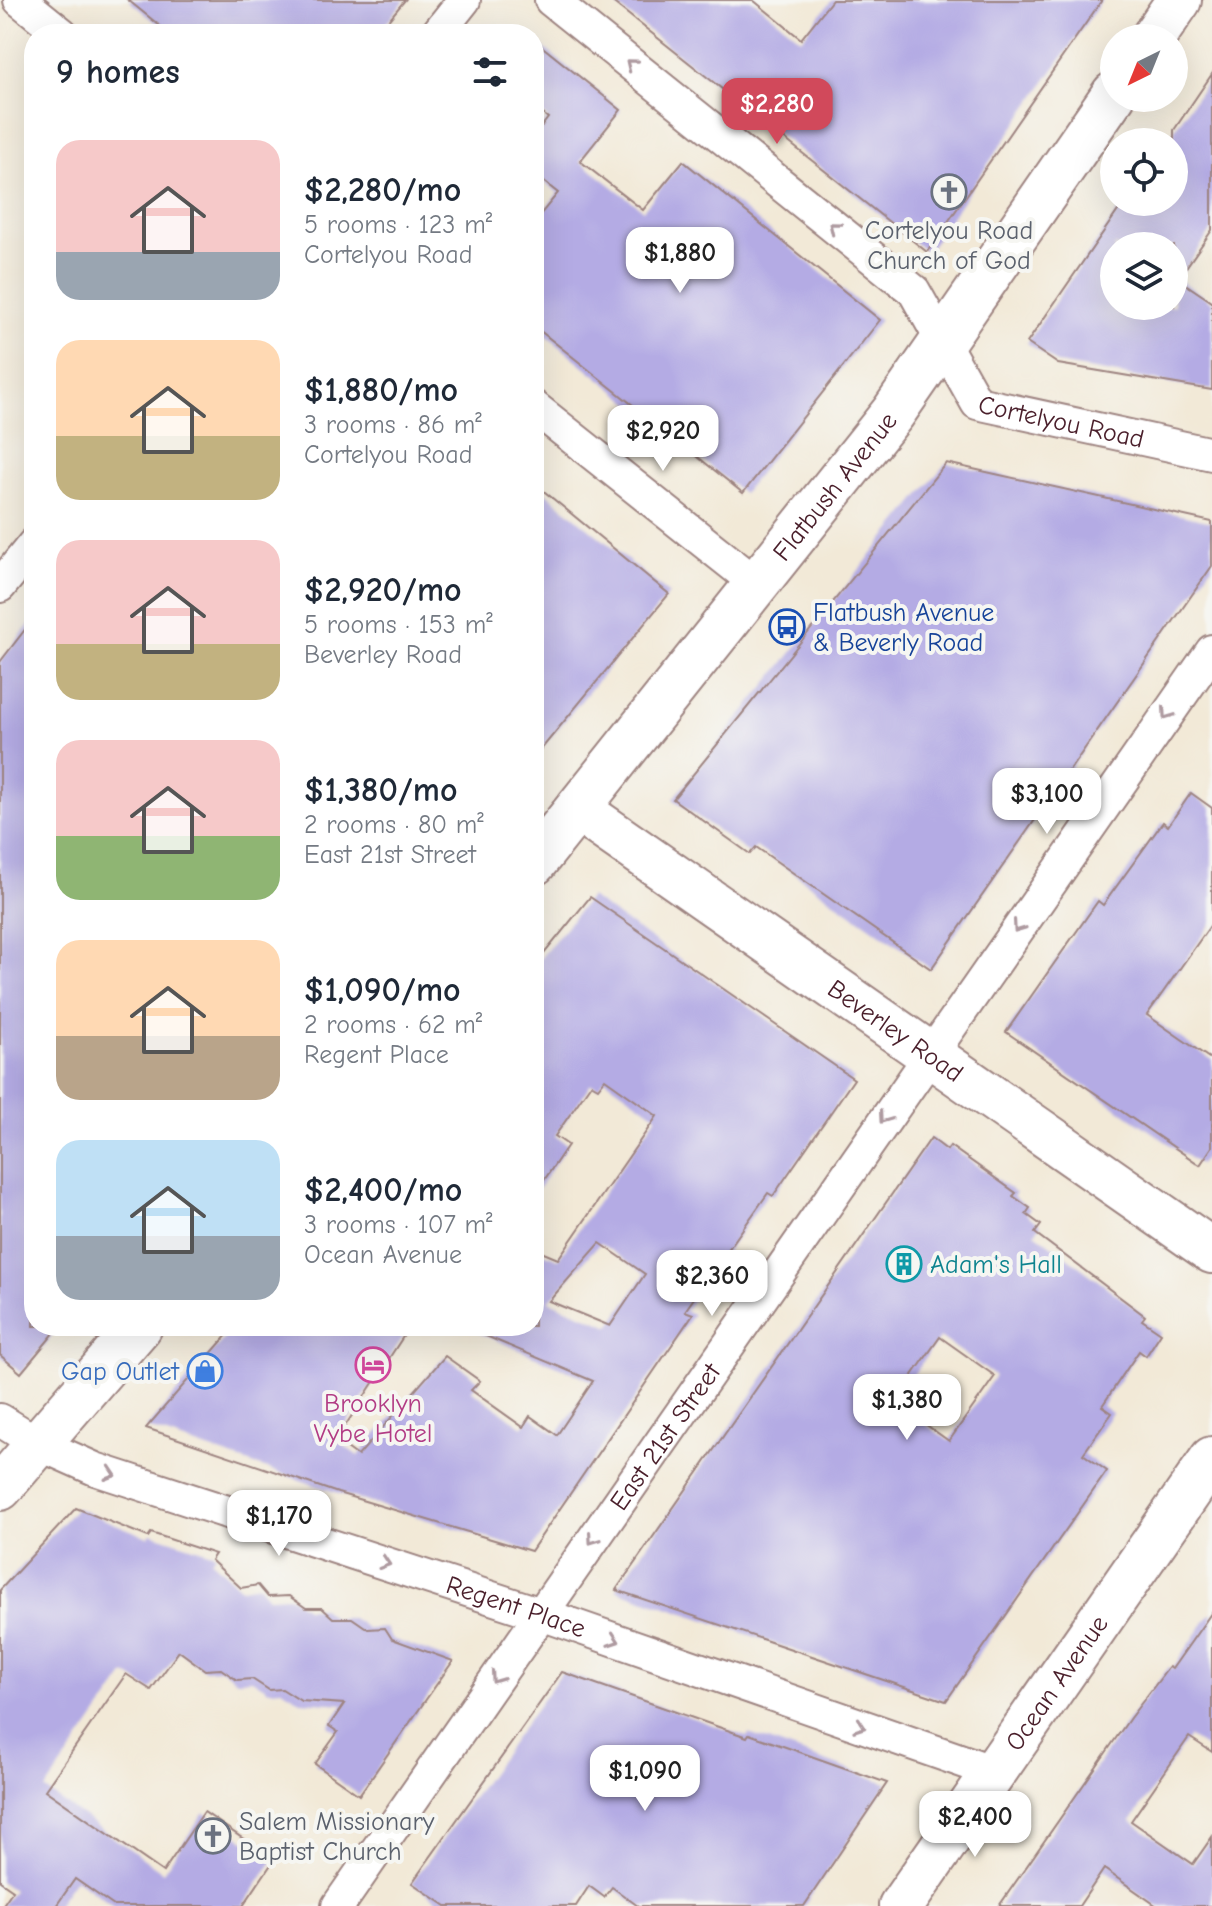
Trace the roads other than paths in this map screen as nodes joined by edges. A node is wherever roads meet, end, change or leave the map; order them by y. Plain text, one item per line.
1 (20, 0) edge
2 (464, 0) edge
3 (551, 0) edge
4 (1179, 0) edge
5 (50, 24) edge
6 (445, 24) edge
7 (1163, 24) edge
8 (1102, 112) edge
9 (942, 343) junction
10 (544, 415) edge
11 (1212, 454) edge
12 (24, 558) edge
13 (757, 584) junction
14 (0, 586) edge
15 (1212, 651) edge
16 (579, 810) junction
17 (544, 851) edge
18 (929, 1054) junction
19 (1212, 1251) edge
20 (131, 1336) edge
21 (0, 1420) edge
22 (39, 1444) junction
23 (1212, 1459) edge
24 (0, 1488) edge
25 (541, 1614) junction
26 (994, 1772) junction
27 (338, 1906) edge
28 (901, 1906) edge

1 - 5 street
2 - 6 street
9 -> 3 street, Cortelyou Road
4 - 7 main road
8 - 9 main road, Flatbush Avenue
9 - 11 street, Cortelyou Road
9 - 13 main road, Flatbush Avenue
10 - 13 street
12 - 14 street
13 - 16 main road, Flatbush Avenue
15 -> 18 street, East 21st Street
16 - 17 main road, Flatbush Avenue
16 - 18 main road, Beverley Road
18 - 19 main road, Beverley Road
18 -> 25 street, East 21st Street
20 - 22 main road
21 - 22 street, Regent Place
22 - 24 main road
22 -> 25 street, Regent Place
23 - 26 main road, Ocean Avenue
25 -> 26 street, Regent Place
25 -> 27 street, East 21st Street
26 - 28 main road, Ocean Avenue

